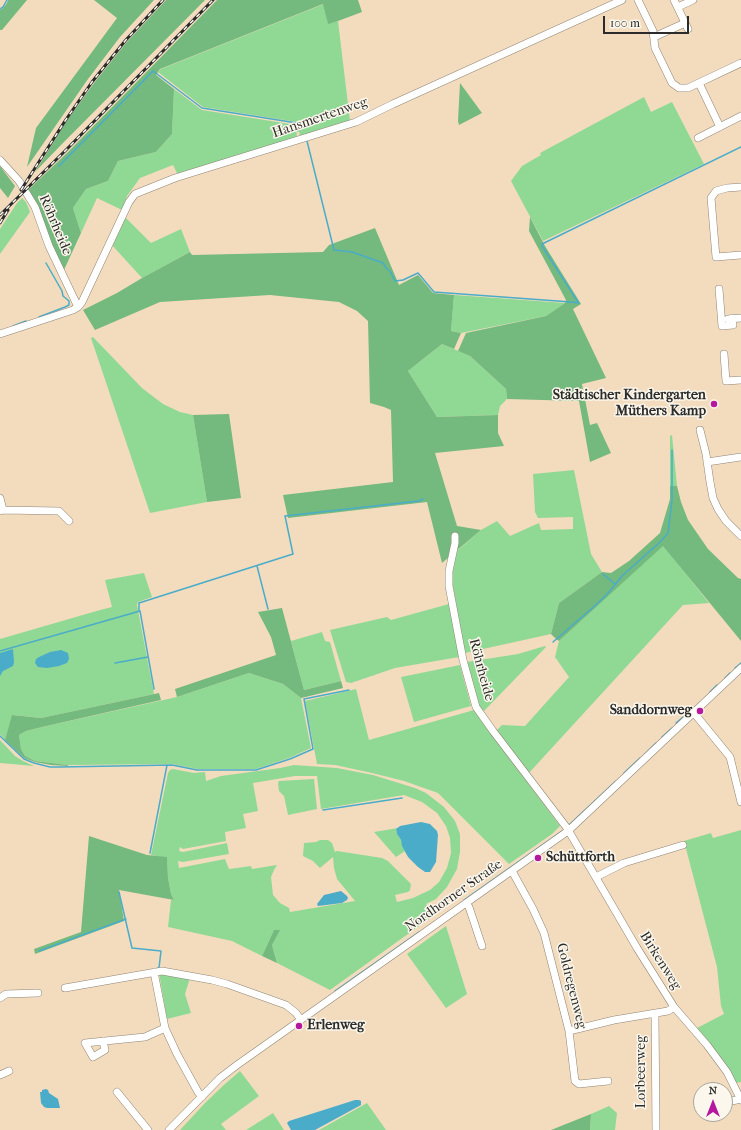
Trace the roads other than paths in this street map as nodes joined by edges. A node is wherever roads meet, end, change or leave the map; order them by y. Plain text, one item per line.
1 (622, 0) edge
2 (638, 0) edge
3 (674, 0) edge
4 (693, 0) edge
5 (678, 7) junction
6 (654, 37) junction
7 (741, 63) edge
8 (699, 83) junction
9 (741, 116) edge
10 (720, 126) junction
11 (698, 138) dead end
12 (0, 160) edge
13 (741, 187) edge
14 (741, 255) edge
15 (719, 289) dead end
16 (78, 306) junction
17 (741, 318) edge
18 (0, 334) edge
19 (724, 354) dead end
20 (741, 380) edge
21 (700, 430) dead end
22 (741, 457) edge
23 (708, 462) junction
24 (0, 498) edge
25 (1, 510) edge
26 (69, 521) dead end
27 (455, 536) dead end
28 (741, 536) edge
29 (741, 668) edge
30 (694, 713) junction
31 (741, 802) edge
32 (568, 831) junction
33 (683, 845) dead end
34 (512, 871) junction
35 (596, 877) junction
36 (466, 903) junction
37 (482, 946) dead end
38 (154, 972) junction
39 (65, 988) dead end
40 (38, 992) dead end
41 (0, 998) edge
42 (674, 1006) junction
43 (655, 1014) junction
44 (300, 1020) junction
45 (165, 1028) junction
46 (569, 1031) junction
47 (103, 1042) dead end
48 (9, 1071) dead end
49 (0, 1075) edge
50 (608, 1081) dead end
51 (117, 1092) dead end
52 (202, 1097) junction
53 (740, 1099) edge
54 (148, 1130) edge
55 (169, 1130) edge
56 (656, 1130) edge

1 - 16 street, Hansmertenweg
2 - 6 street
3 - 5 street
4 - 5 street
5 - 6 street
6 - 8 street
7 - 8 street
8 - 10 street
9 - 10 street
10 - 11 street
12 - 16 street, Röhrheide
13 - 14 street
15 - 17 street
16 - 18 street
19 - 20 street
21 - 23 street
22 - 23 street
23 - 28 street
24 - 25 street
25 - 26 street
27 - 32 street, Röhrheide
29 - 30 street, Nordhorner Straße
30 - 31 street
30 - 32 street, Nordhorner Straße
32 - 34 street, Nordhorner Straße
32 - 35 street, Birkenweg
33 - 35 street
34 - 36 street, Nordhorner Straße
34 - 46 street, Goldregenweg
35 - 42 street, Birkenweg
36 - 37 street
36 - 44 street, Nordhorner Straße
38 - 39 street
38 - 44 street
38 - 45 street
40 - 41 street
42 - 43 street
42 - 53 street, Birkenweg
43 - 46 street
43 - 56 street, Lorbeerweg
44 - 52 street, Nordhorner Straße
45 - 47 street
45 - 52 street
46 - 50 street, Goldregenweg
48 - 49 street
51 - 54 street
52 - 55 street, Nordhorner Straße

